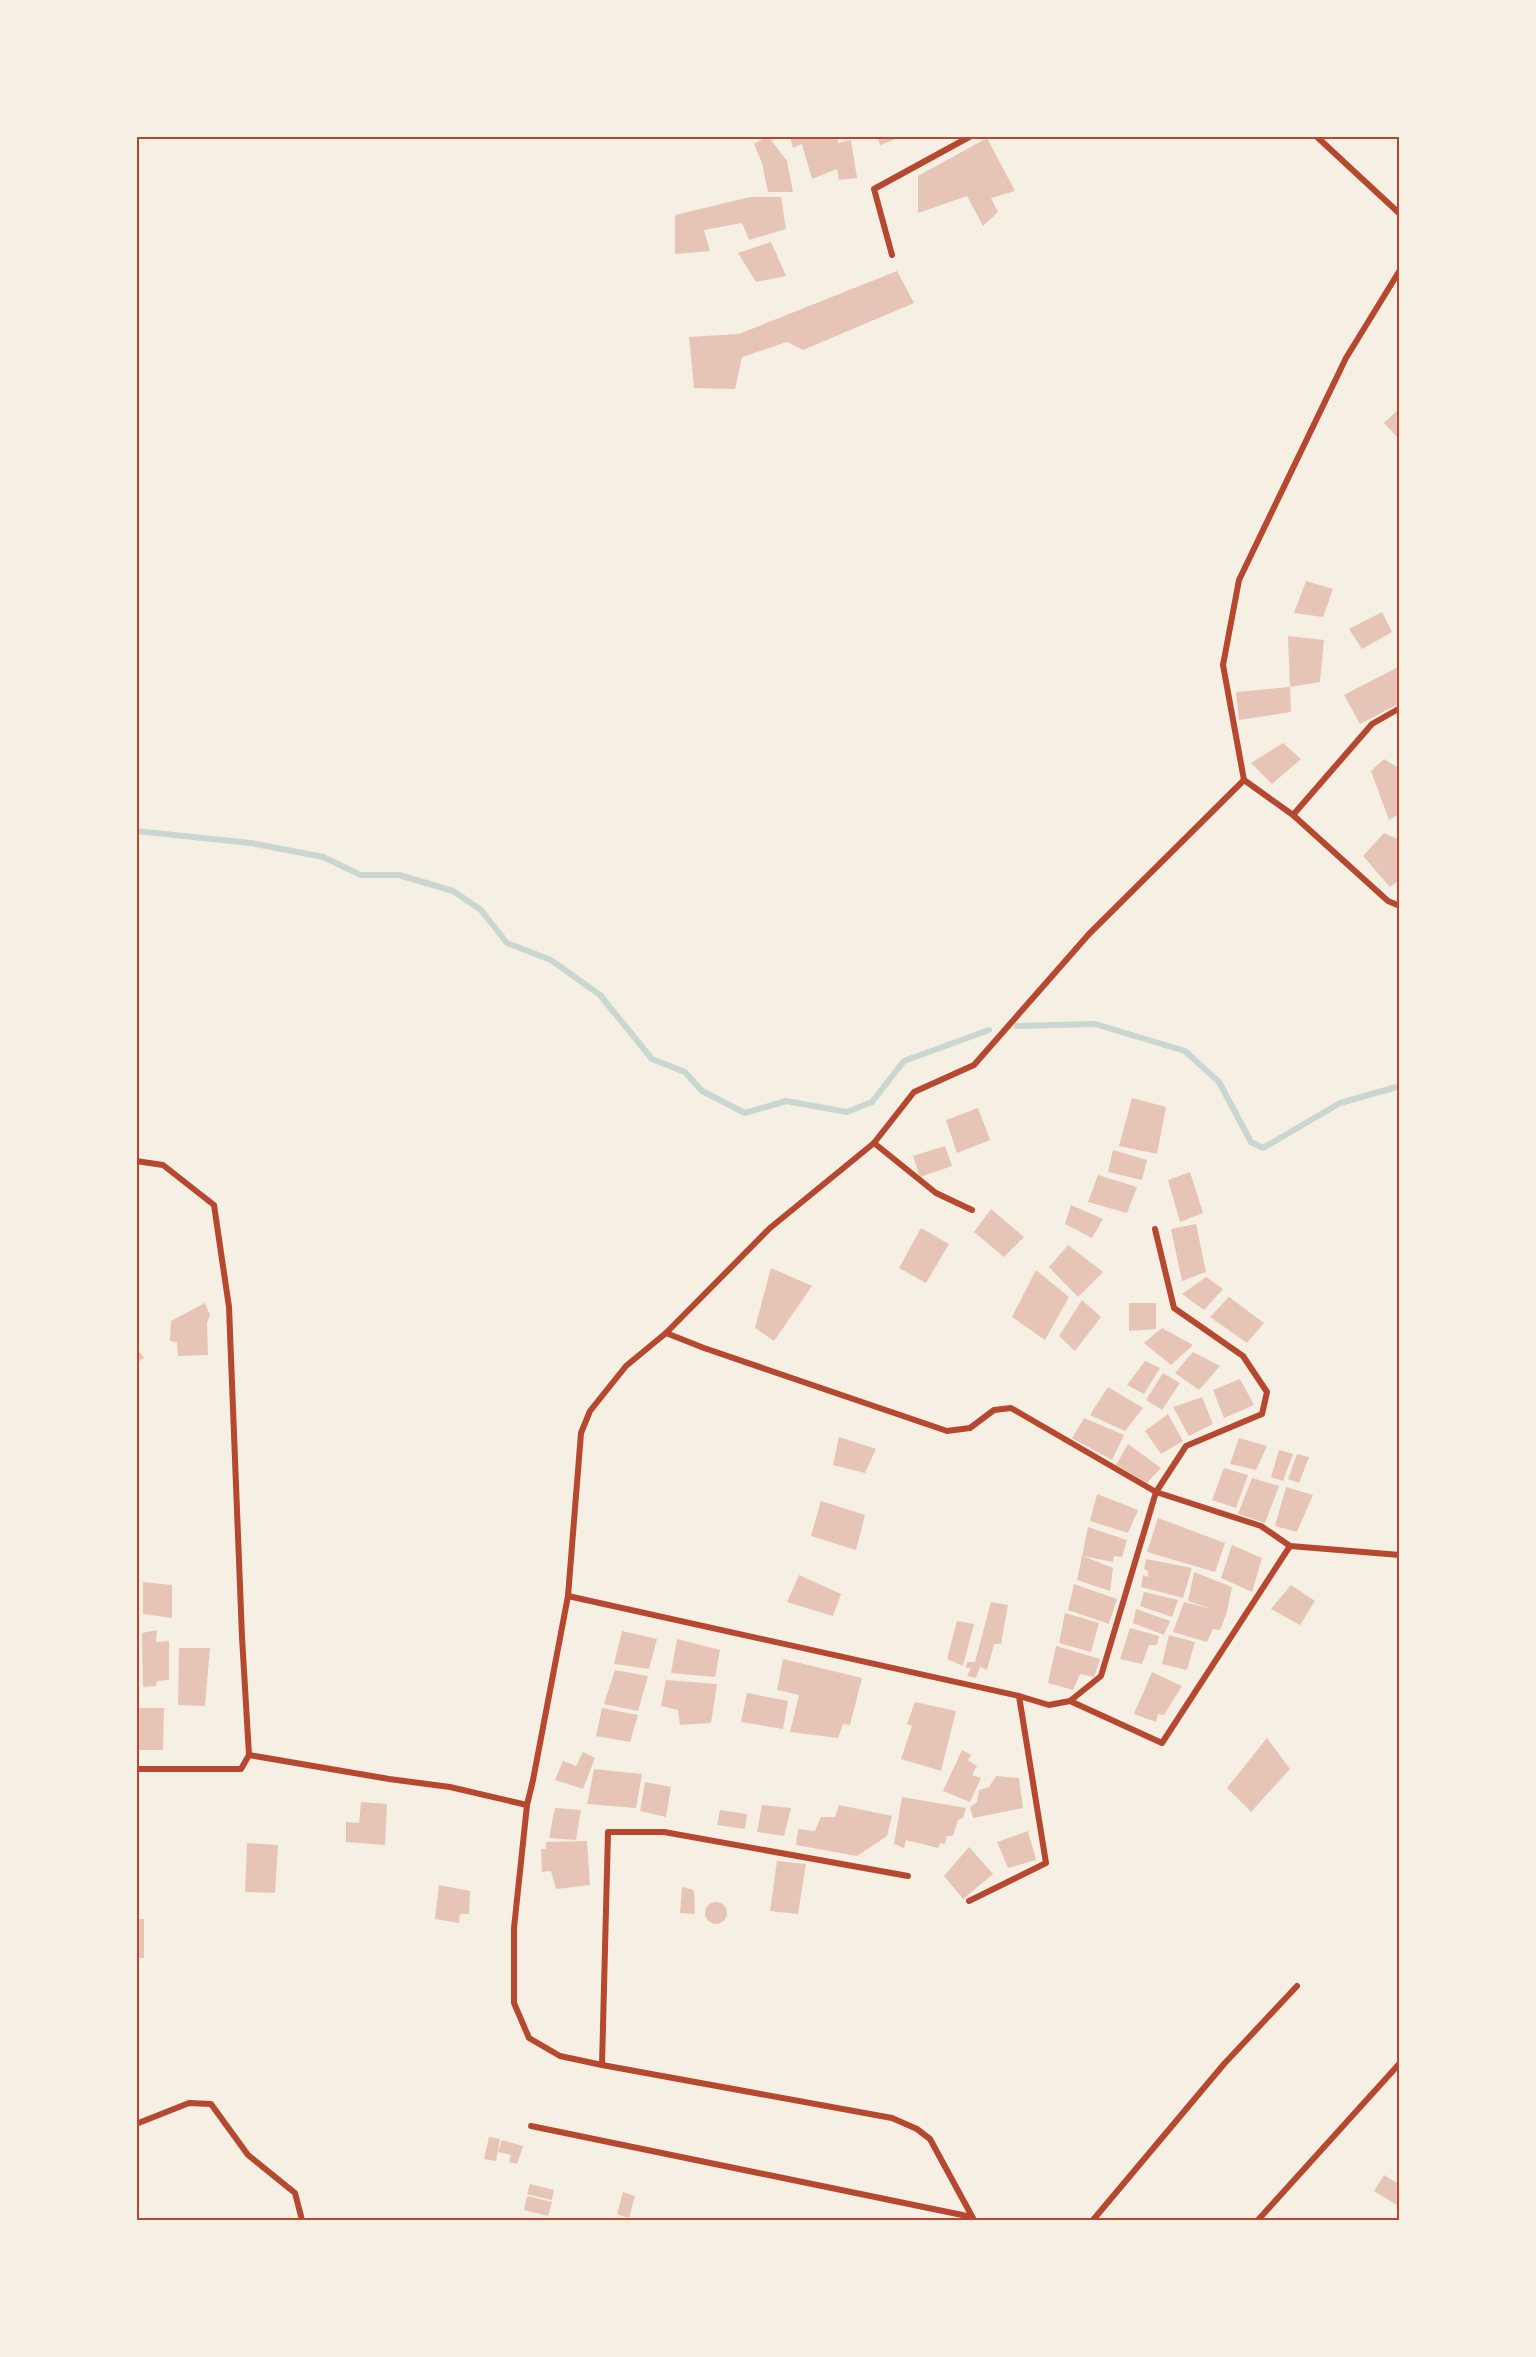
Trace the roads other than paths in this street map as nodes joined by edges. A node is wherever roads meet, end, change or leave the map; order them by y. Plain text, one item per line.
1 (971, 136) edge
2 (1316, 136) edge
3 (1400, 214) edge
4 (892, 255) dead end
5 (1400, 270) edge
6 (1400, 708) edge
7 (1244, 780) junction
8 (1293, 815) junction
9 (1400, 906) edge
10 (874, 1143) junction
11 (136, 1161) edge
12 (972, 1210) dead end
13 (1155, 1229) dead end
14 (666, 1334) junction
15 (1156, 1492) junction
16 (1290, 1546) junction
17 (1400, 1555) edge
18 (568, 1596) junction
19 (1019, 1696) junction
20 (1070, 1701) junction
21 (249, 1755) junction
22 (136, 1769) edge
23 (526, 1805) junction
24 (908, 1876) dead end
25 (969, 1901) dead end
26 (1297, 1986) dead end
27 (1400, 2063) edge
28 (602, 2065) junction
29 (136, 2124) edge
30 (531, 2126) dead end
31 (973, 2219) edge
32 (302, 2220) edge
33 (1094, 2220) edge
34 (1258, 2220) edge

1 - 4 street
2 - 3 street
5 - 7 street
6 - 8 street
7 - 8 street
7 - 10 street
8 - 9 street
10 - 12 street
10 - 14 street
11 - 21 street
13 - 15 street
14 - 15 street
14 - 18 street
15 - 16 street
15 - 20 street
16 - 17 street
16 - 20 street
18 - 19 street
18 - 23 street
19 - 20 street
19 - 25 street
21 - 22 street
21 - 23 street
23 - 28 street
24 - 28 street
26 - 33 street
27 - 34 street
28 - 31 street
29 - 32 street
30 - 31 street

